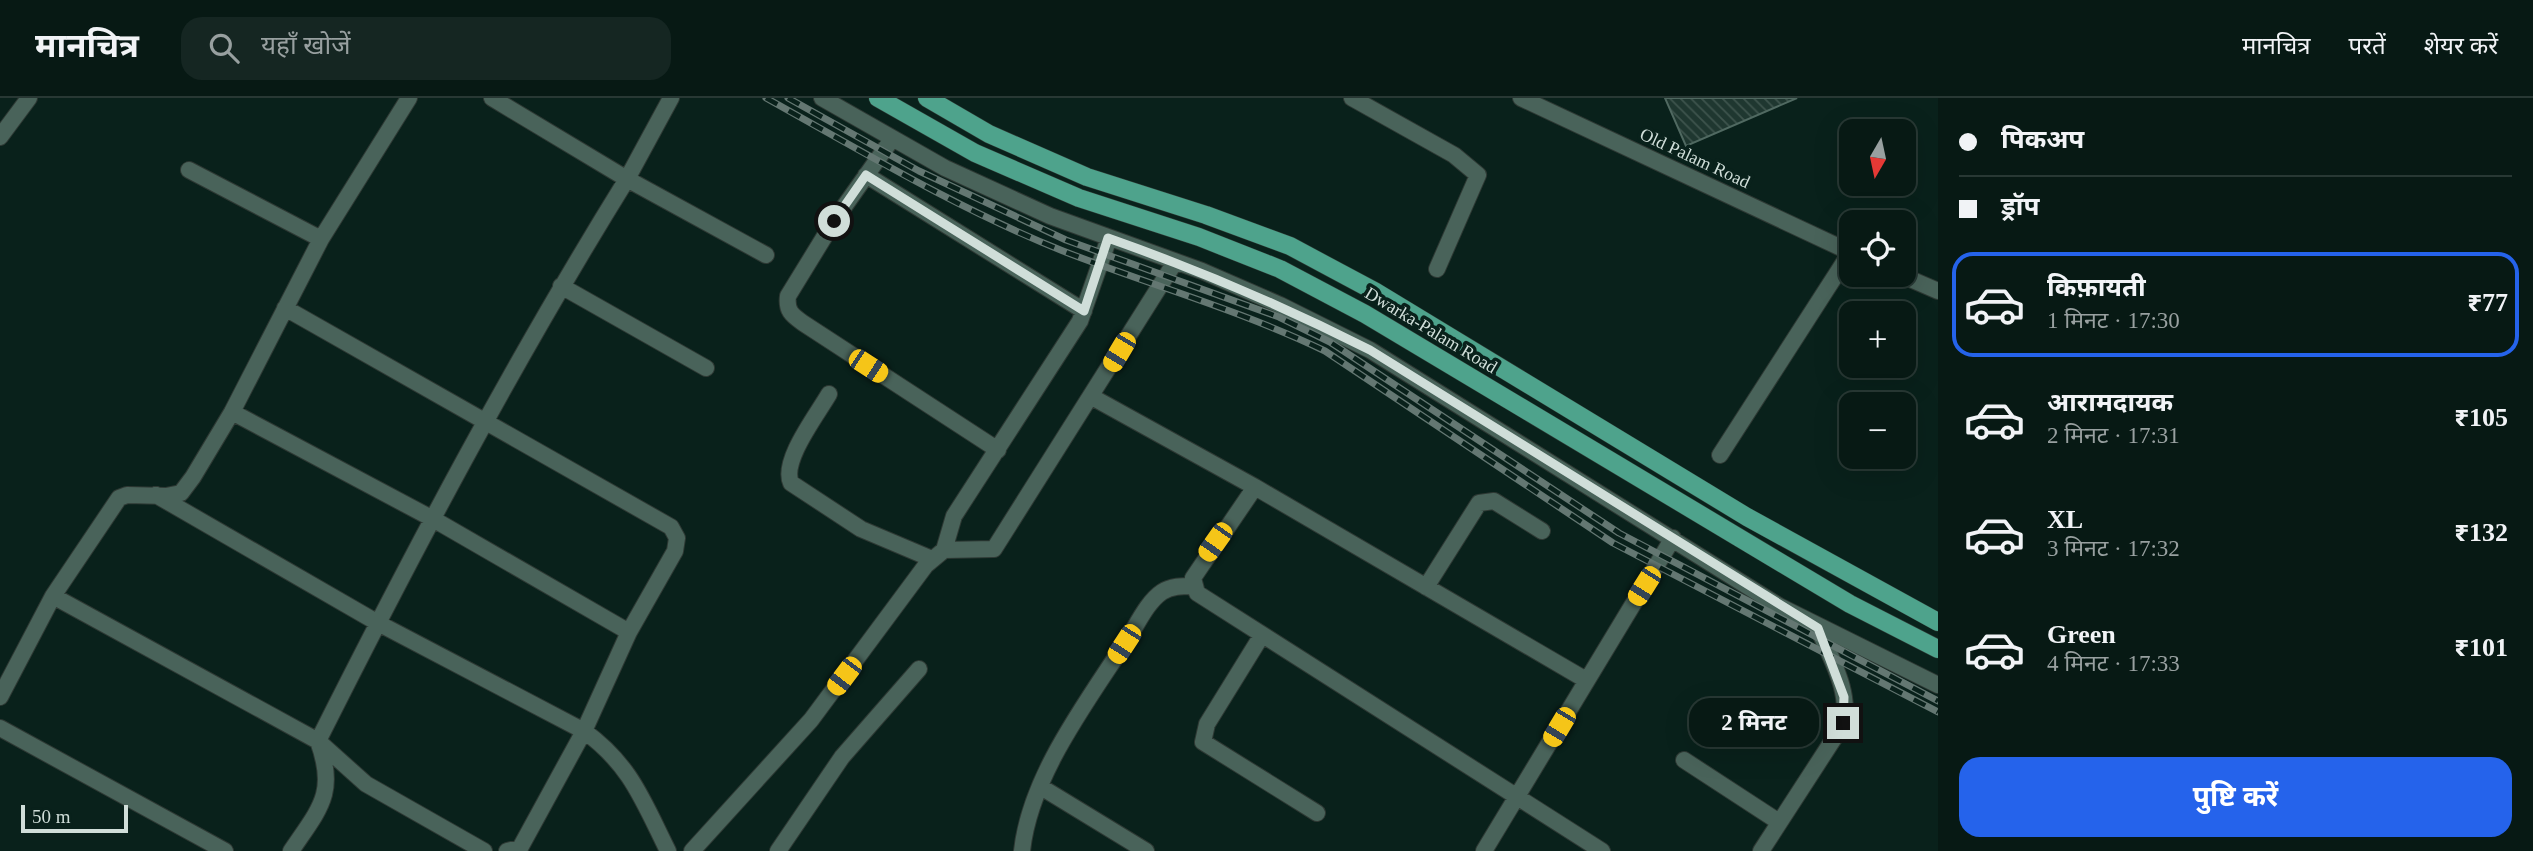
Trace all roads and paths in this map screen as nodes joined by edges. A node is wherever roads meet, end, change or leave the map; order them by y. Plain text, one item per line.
1 (29, 98) edge
2 (409, 98) edge
3 (492, 98) edge
4 (671, 98) edge
5 (822, 98) edge
6 (878, 98) edge
7 (927, 98) edge
8 (1352, 98) edge
9 (1521, 98) edge
10 (0, 138) edge
11 (892, 139) junction
12 (189, 170) dead end
13 (866, 175) junction
14 (627, 179) junction
15 (1108, 238) junction
16 (321, 239) junction
17 (1839, 247) edge
18 (766, 255) dead end
19 (1175, 262) junction
20 (1437, 269) dead end
21 (1839, 272) edge
22 (1916, 281) edge
23 (561, 286) junction
24 (1938, 291) edge
25 (285, 308) junction
26 (1084, 311) junction
27 (706, 368) dead end
28 (829, 394) dead end
29 (1092, 397) junction
30 (232, 412) junction
31 (486, 424) junction
32 (998, 450) junction
33 (1720, 455) dead end
34 (1255, 486) junction
35 (156, 495) junction
36 (433, 519) junction
37 (1542, 531) dead end
38 (1673, 538) junction
39 (938, 555) junction
40 (1193, 586) junction
41 (1426, 587) junction
42 (53, 596) junction
43 (1938, 622) edge
44 (378, 623) junction
45 (1818, 628) junction
46 (629, 632) junction
47 (1262, 635) junction
48 (1938, 649) edge
49 (919, 669) dead end
50 (1586, 680) junction
51 (1938, 685) edge
52 (0, 697) edge
53 (0, 728) edge
54 (584, 731) junction
55 (318, 741) junction
56 (1684, 760) dead end
57 (1041, 787) junction
58 (1517, 796) junction
59 (1317, 813) dead end
60 (1779, 822) junction
61 (225, 851) edge
62 (291, 851) edge
63 (484, 851) edge
64 (507, 851) edge
65 (668, 851) edge
66 (692, 851) edge
67 (778, 851) edge
68 (1022, 851) edge
69 (1146, 851) edge
70 (1483, 851) edge
71 (1602, 851) edge
72 (1761, 851) edge

1 - 10 street
2 - 16 street
3 - 14 street
4 - 14 street
5 - 11 street
6 - 48 main road, Dwarka-Palam Road
7 - 43 main road, Dwarka-Palam Road
8 - 20 street
9 - 17 street, Old Palam Road
11 - 13 street
11 - 15 street
12 - 16 street
13 - 26 street
13 - 32 street
14 - 18 street
14 - 23 street
15 - 19 street
15 - 26 street
16 - 25 street
19 - 29 street
19 - 38 street
21 - 33 street
22 - 24 street
23 - 27 street
23 - 31 street
25 - 30 street
25 - 31 street
26 - 32 street
28 - 39 street
29 - 34 street
29 - 39 street
30 - 35 street
30 - 36 street
31 - 36 street
31 - 46 street
32 - 39 street
34 - 40 street
34 - 41 street
35 - 42 street
35 - 44 street
36 - 44 street
36 - 46 street
37 - 41 street
38 - 45 street
38 - 50 street
39 - 66 street
40 - 47 street
40 - 57 street
41 - 50 street
42 - 52 street
42 - 55 street
44 - 54 street
44 - 55 street
45 - 51 street
45 - 60 street
46 - 54 street
47 - 58 street
47 - 59 street
49 - 67 street
50 - 58 street
53 - 61 street
54 - 64 street
54 - 65 street
55 - 62 street
55 - 63 street
56 - 60 street
57 - 68 street
57 - 69 street
58 - 70 street
58 - 71 street
60 - 72 street

